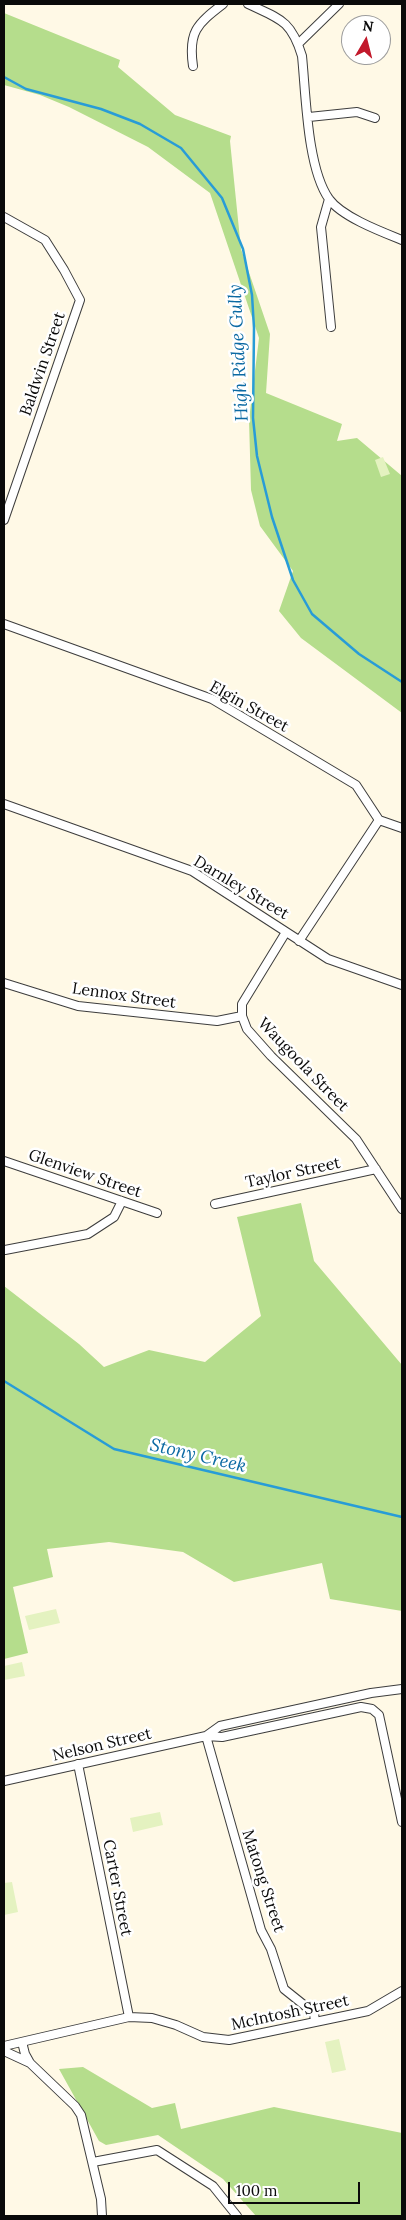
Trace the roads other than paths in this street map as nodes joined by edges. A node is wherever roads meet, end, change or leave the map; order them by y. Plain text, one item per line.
1 (223, 4) edge
2 (248, 4) edge
3 (340, 4) edge
4 (298, 44) junction
5 (193, 66) dead end
6 (309, 117) junction
7 (376, 118) dead end
8 (329, 199) junction
9 (4, 217) edge
10 (402, 240) edge
11 (331, 327) dead end
12 (4, 520) edge
13 (4, 624) edge
14 (4, 804) edge
15 (379, 820) junction
16 (402, 828) edge
17 (286, 932) junction
18 (300, 941) junction
19 (4, 983) edge
20 (402, 984) edge
21 (242, 1016) junction
22 (4, 1160) edge
23 (376, 1169) junction
24 (122, 1201) junction
25 (215, 1204) dead end
26 (402, 1209) edge
27 (157, 1213) dead end
28 (5, 1250) edge
29 (402, 1689) edge
30 (206, 1736) junction
31 (78, 1764) junction
32 (4, 1781) edge
33 (402, 1822) edge
34 (402, 1991) edge
35 (129, 2017) junction
36 (315, 2022) junction
37 (22, 2042) junction
38 (4, 2046) edge
39 (4, 2051) edge
40 (30, 2063) junction
41 (93, 2162) junction
42 (102, 2216) edge
43 (237, 2216) edge

1 - 5 street
2 - 4 street
3 - 4 street
4 - 6 street
6 - 7 street
6 - 8 street
8 - 10 street
8 - 11 street
9 - 12 street, Baldwin Street
13 - 15 street, Elgin Street
14 - 17 street, Darnley Street
15 - 16 street
15 - 18 street
17 - 18 street, Darnley Street
17 - 21 street, Waugoola Street
18 - 20 street, Darnley Street
19 - 21 street, Lennox Street
21 - 23 street, Waugoola Street
22 - 24 street, Glenview Street
23 - 25 street, Taylor Street
23 - 26 street, Waugoola Street
24 - 27 street, Glenview Street
24 - 28 street
29 - 30 street, Nelson Street
30 - 31 street, Nelson Street
30 - 33 street, Nelson Street
30 - 36 street, Matong Street
31 - 32 street, Nelson Street
31 - 35 street, Carter Street
34 - 36 street, McIntosh Street
35 - 36 street, McIntosh Street
35 - 37 street, McIntosh Street
37 - 38 street, McIntosh Street
37 - 40 street
39 - 40 street
40 - 41 street
41 - 42 street
41 - 43 street

